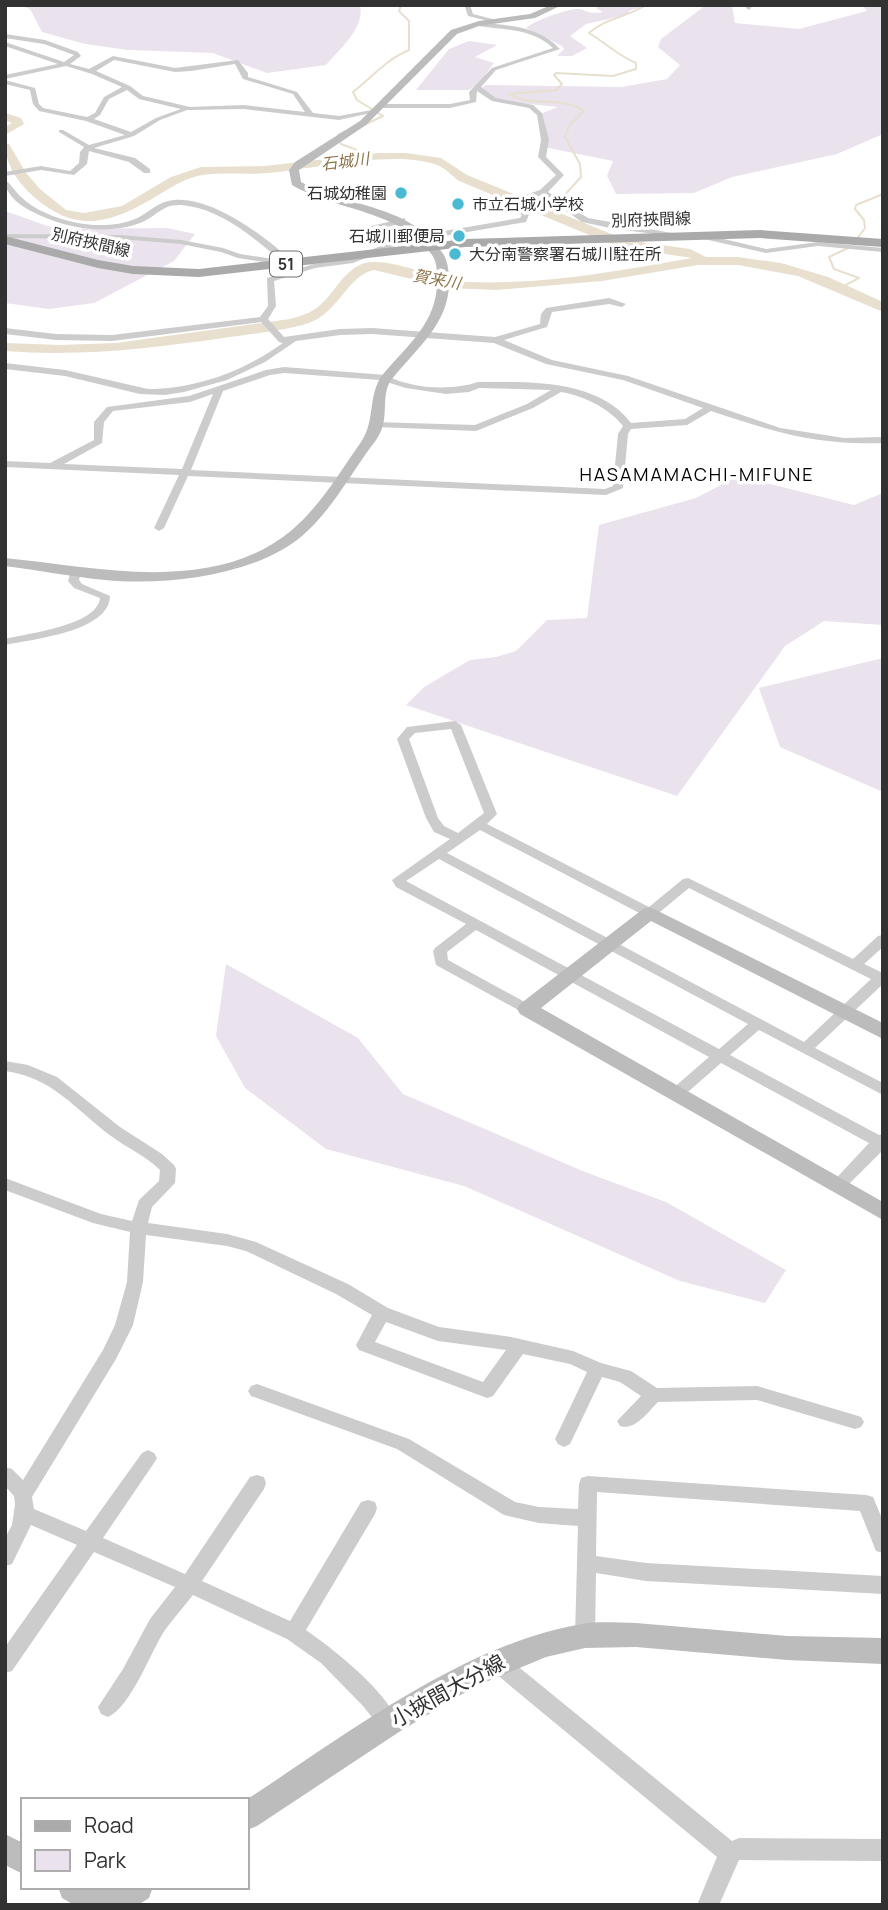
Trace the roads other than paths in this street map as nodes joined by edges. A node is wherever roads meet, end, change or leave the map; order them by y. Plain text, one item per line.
1 (462, 5) edge
2 (558, 5) edge
3 (539, 16) junction
4 (480, 25) junction
5 (5, 36) edge
6 (5, 44) edge
7 (64, 65) junction
8 (87, 72) junction
9 (5, 77) edge
10 (5, 82) edge
11 (126, 88) junction
12 (478, 88) junction
13 (190, 109) junction
14 (380, 109) junction
15 (311, 115) junction
16 (88, 119) junction
17 (61, 131) dead end
18 (132, 135) junction
19 (88, 147) junction
20 (146, 172) dead end
21 (5, 174) edge
22 (5, 182) edge
23 (543, 192) junction
24 (402, 220) junction
25 (696, 235) junction
26 (680, 236) junction
27 (5, 238) edge
28 (400, 242) junction
29 (426, 242) junction
30 (883, 243) edge
31 (883, 250) edge
32 (376, 252) junction
33 (290, 264) junction
34 (622, 304) dead end
35 (265, 321) junction
36 (5, 331) edge
37 (423, 337) junction
38 (292, 340) junction
39 (496, 340) junction
40 (5, 366) edge
41 (593, 372) junction
42 (385, 379) junction
43 (219, 389) junction
44 (559, 389) junction
45 (572, 391) junction
46 (712, 406) junction
47 (377, 424) junction
48 (628, 426) junction
49 (883, 440) edge
50 (5, 464) edge
51 (50, 467) junction
52 (182, 474) junction
53 (340, 480) junction
54 (159, 528) dead end
55 (5, 562) edge
56 (76, 571) junction
57 (5, 642) edge
58 (479, 825) junction
59 (458, 838) junction
60 (438, 853) junction
61 (650, 913) junction
62 (475, 924) junction
63 (883, 939) edge
64 (608, 945) junction
65 (855, 965) junction
66 (570, 974) junction
67 (882, 978) edge
68 (527, 1009) junction
69 (843, 1012) junction
70 (758, 1023) junction
71 (883, 1032) edge
72 (806, 1048) junction
73 (719, 1056) junction
74 (5, 1066) edge
75 (883, 1090) edge
76 (676, 1094) junction
77 (882, 1142) edge
78 (5, 1184) edge
79 (837, 1186) junction
80 (883, 1212) edge
81 (138, 1228) junction
82 (382, 1313) junction
83 (519, 1346) junction
84 (597, 1370) junction
85 (257, 1391) dead end
86 (654, 1395) junction
87 (626, 1420) dead end
88 (855, 1422) dead end
89 (564, 1439) dead end
90 (148, 1458) dead end
91 (5, 1475) edge
92 (257, 1483) dead end
93 (24, 1494) junction
94 (368, 1508) dead end
95 (26, 1514) junction
96 (587, 1518) junction
97 (91, 1542) junction
98 (883, 1545) edge
99 (5, 1558) edge
100 (587, 1563) junction
101 (883, 1585) edge
102 (188, 1586) junction
103 (294, 1633) junction
104 (585, 1636) junction
105 (883, 1651) edge
106 (497, 1662) junction
107 (5, 1664) edge
108 (108, 1707) dead end
109 (389, 1723) junction
110 (248, 1815) edge
111 (5, 1849) edge
112 (883, 1850) edge
113 (729, 1853) junction
114 (21, 1858) edge
115 (76, 1889) edge
116 (135, 1889) edge
117 (104, 1905) edge
118 (112, 1905) edge
119 (708, 1905) edge

1 - 3 street
2 - 3 street
3 - 4 street
4 - 12 street
4 - 14 street
5 - 7 street
6 - 7 street
7 - 8 street
7 - 9 street
8 - 11 street
8 - 15 street
10 - 16 street
11 - 13 street
11 - 16 street
12 - 14 street
12 - 23 street
13 - 15 street
13 - 18 street
14 - 15 street
14 - 24 street
16 - 18 street
17 - 19 street
18 - 19 street
19 - 20 street
19 - 21 street
22 - 33 street
23 - 26 street
23 - 29 street
24 - 28 street
24 - 29 street
25 - 26 main road, 別府挾間線 / 51
25 - 30 main road, 別府挾間線 / 51
25 - 31 street
26 - 29 main road, 別府挾間線 / 51
27 - 33 street
27 - 33 main road, 別府挾間線 / 51
28 - 29 street
28 - 32 street
29 - 32 main road, 別府挾間線 / 51
29 - 37 street
32 - 33 main road, 別府挾間線 / 51
32 - 35 street
34 - 39 street
35 - 36 street
35 - 38 street
37 - 38 street
37 - 39 street
37 - 42 street
38 - 40 street
39 - 41 street
41 - 45 street
41 - 46 street
42 - 43 street
42 - 44 street
42 - 47 street
43 - 51 street
43 - 52 street
44 - 45 street
44 - 47 street
45 - 48 street
46 - 48 street
46 - 49 street
47 - 53 street
48 - 53 street
50 - 51 street
51 - 52 street
52 - 53 street
52 - 54 street
53 - 56 street
55 - 56 street
56 - 57 street
58 - 59 street
58 - 59 street
58 - 61 street
59 - 60 street
60 - 62 street
60 - 64 street
61 - 64 street
61 - 65 street
61 - 69 street
62 - 66 street
62 - 68 street
63 - 65 street
64 - 66 street
64 - 70 street
65 - 67 street
66 - 68 street
66 - 73 street
67 - 69 street
68 - 76 street
69 - 71 street
69 - 72 street
70 - 72 street
70 - 73 street
72 - 75 street
73 - 76 street
73 - 77 street
74 - 81 street
76 - 79 street
77 - 79 street
78 - 81 street
79 - 80 street
81 - 82 street
81 - 93 street
82 - 83 street
82 - 83 street
83 - 84 street
84 - 86 street
84 - 89 street
85 - 96 street
86 - 87 street
86 - 88 street
90 - 97 street
91 - 93 street
92 - 102 street
93 - 95 street
94 - 103 street
95 - 97 street
95 - 99 street
96 - 98 street
96 - 100 street
97 - 102 street
97 - 107 street
100 - 101 street
100 - 104 street
102 - 103 street
102 - 108 street
103 - 109 street
104 - 105 street, 小挾間大分線
104 - 106 street, 小挾間大分線
106 - 109 street, 小挾間大分線
106 - 113 street
109 - 110 street, 小挾間大分線
111 - 114 main road
112 - 113 street
113 - 119 street
115 - 117 street
116 - 118 street

